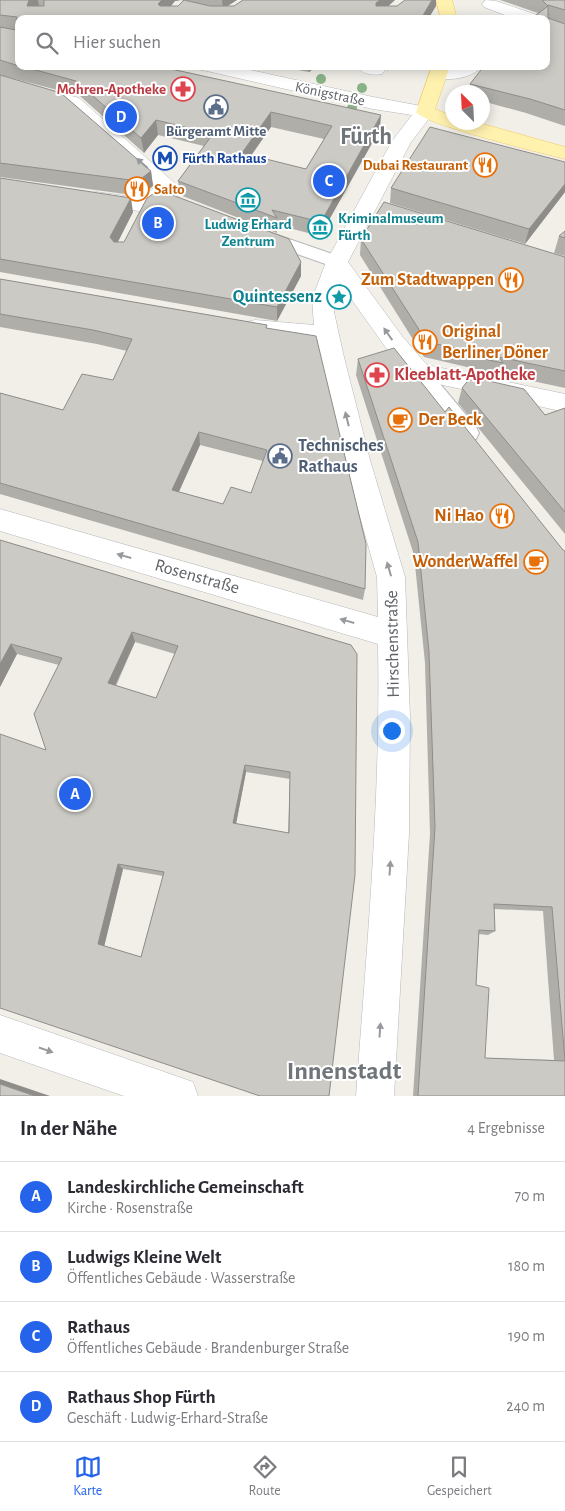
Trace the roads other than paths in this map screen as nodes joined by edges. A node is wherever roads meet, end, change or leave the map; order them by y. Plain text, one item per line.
1 (444, 0) edge
2 (490, 4) dead end
3 (447, 15) edge
4 (518, 15) edge
5 (21, 70) edge
6 (225, 70) edge
7 (440, 70) edge
8 (464, 70) edge
9 (0, 81) edge
10 (425, 112) junction
11 (445, 119) edge
12 (482, 130) edge
13 (565, 153) edge
14 (158, 195) junction
15 (80, 196) edge
16 (179, 203) edge
17 (248, 229) edge
18 (337, 262) junction
19 (232, 324) edge
20 (327, 335) junction
21 (419, 372) junction
22 (565, 403) edge
23 (480, 447) edge
24 (0, 520) edge
25 (394, 635) junction
26 (0, 1034) edge
27 (179, 1096) edge
28 (375, 1096) edge

1 - 3 main road
2 - 4 street
5 - 9 street
6 - 10 street, Königstraße
7 - 8 street
7 - 10 main road
14 -> 9 street
10 - 11 main road, Königstraße
10 - 18 street, Hirschenstraße
12 - 13 main road, Königstraße
14 - 15 street
14 - 16 street
17 - 18 street
18 - 20 street, Hirschenstraße
21 -> 18 street
19 - 20 street
25 -> 20 street, Hirschenstraße
21 - 22 street
21 - 23 street
25 -> 24 street, Rosenstraße
28 -> 25 street, Hirschenstraße
26 -> 27 street

